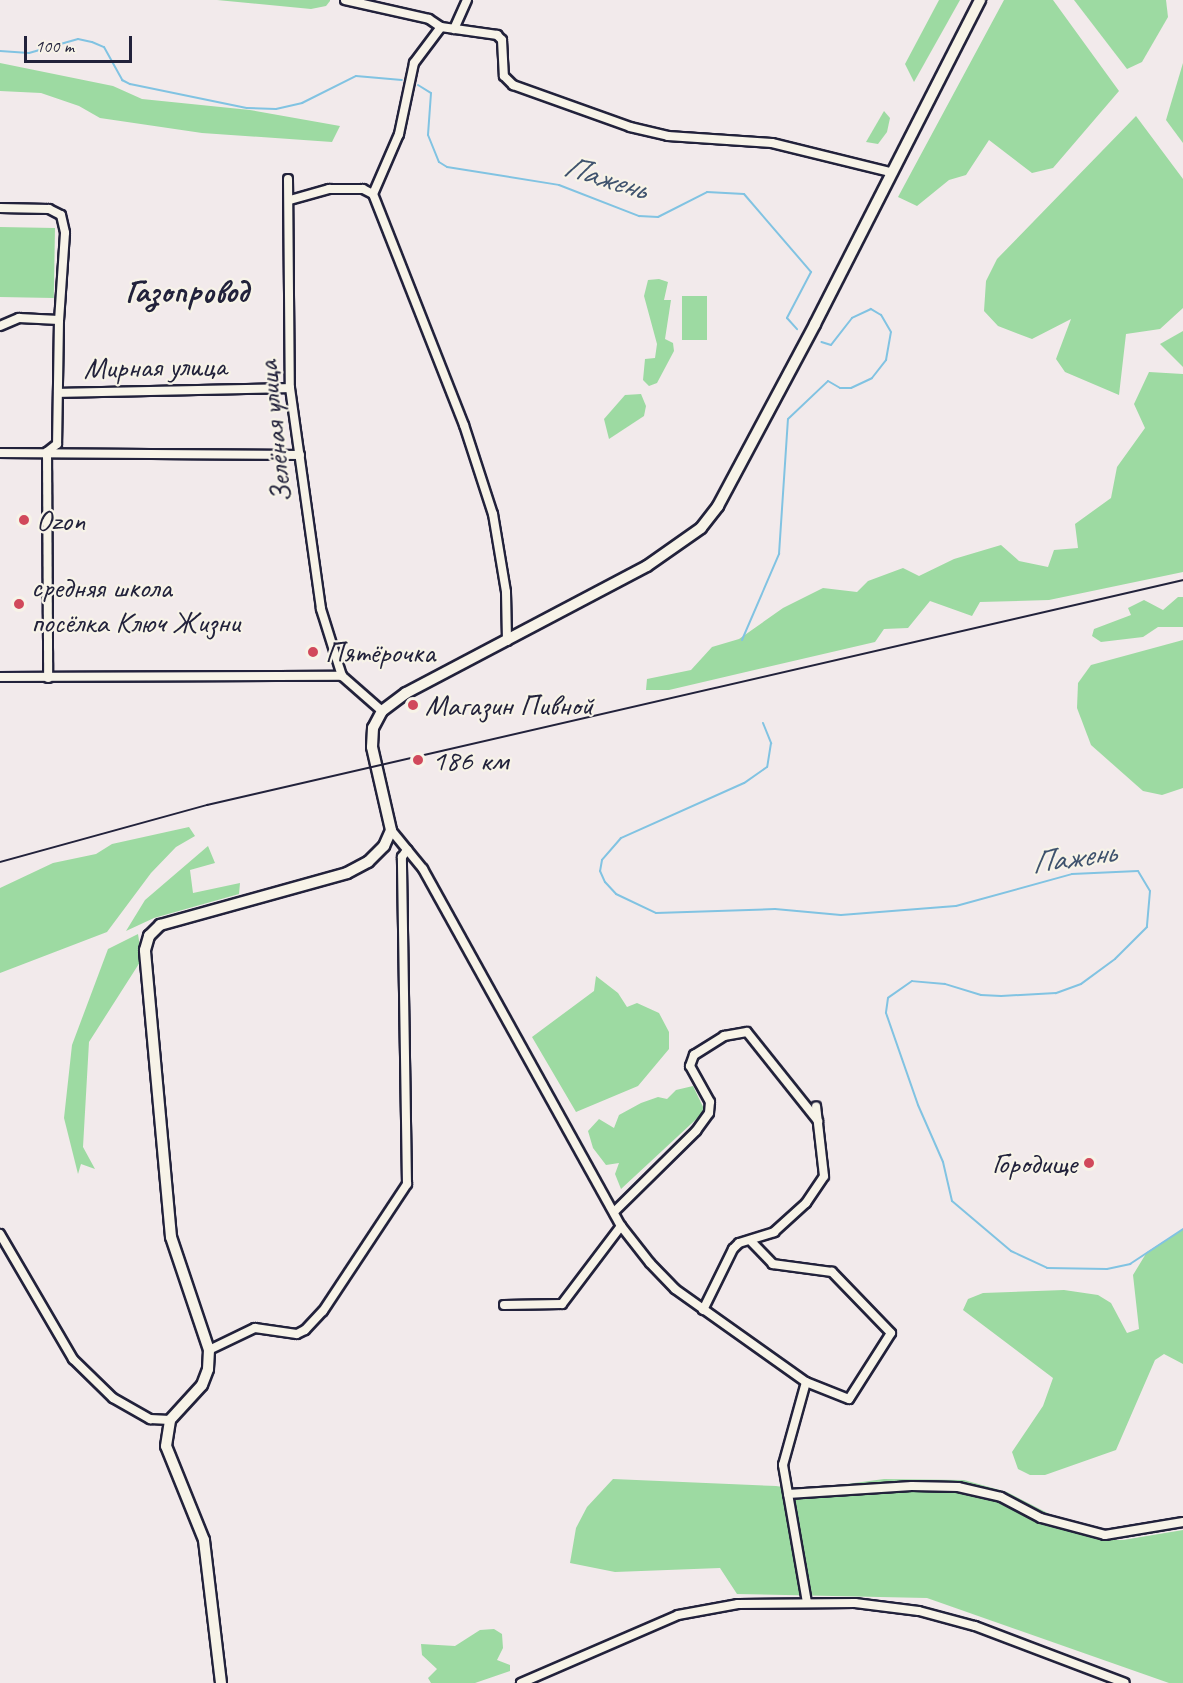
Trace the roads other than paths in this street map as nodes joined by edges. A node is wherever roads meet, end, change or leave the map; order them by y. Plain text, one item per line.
1 (345, 0) edge
2 (467, 0) edge
3 (980, 0) edge
4 (441, 27) junction
5 (454, 29) junction
6 (890, 172) junction
7 (288, 179) dead end
8 (373, 194) junction
9 (290, 200) junction
10 (0, 208) edge
11 (60, 320) junction
12 (0, 326) edge
13 (290, 388) junction
14 (58, 393) junction
15 (47, 452) junction
16 (0, 453) edge
17 (300, 455) junction
18 (507, 641) junction
19 (342, 676) junction
20 (0, 677) edge
21 (48, 678) junction
22 (382, 711) junction
23 (392, 830) junction
24 (407, 850) junction
25 (816, 1106) dead end
26 (818, 1121) junction
27 (615, 1211) junction
28 (621, 1226) junction
29 (0, 1234) edge
30 (750, 1240) junction
31 (504, 1305) dead end
32 (703, 1310) junction
33 (209, 1350) junction
34 (806, 1382) junction
35 (170, 1420) junction
36 (788, 1494) junction
37 (1183, 1522) edge
38 (807, 1603) junction
39 (221, 1683) edge
40 (521, 1683) edge
41 (1125, 1683) edge

1 - 4 street
2 - 5 street
3 - 6 street
4 - 5 street
4 - 8 street
5 - 6 street
6 - 18 street
7 - 9 street, Зелёная улица
8 - 9 street
8 - 18 street
9 - 13 street, Зелёная улица
10 - 11 street
11 - 12 street
11 - 14 street
13 - 14 street, Мирная улица
13 - 17 street, Зелёная улица
14 - 15 street
15 - 16 street
15 - 17 street
15 - 21 street
17 - 19 street, Зелёная улица
18 - 22 street
19 - 21 street
19 - 22 street
20 - 21 street
22 - 23 street
23 - 24 street
23 - 33 street
24 - 27 street
24 - 33 street
25 - 26 street
26 - 27 street
26 - 30 street
27 - 28 street
28 - 31 street
28 - 32 street
29 - 35 street
30 - 32 street
30 - 34 street
32 - 34 street
33 - 35 street
34 - 36 street
35 - 39 street
36 - 37 street
36 - 38 street
38 - 40 street
38 - 41 street

